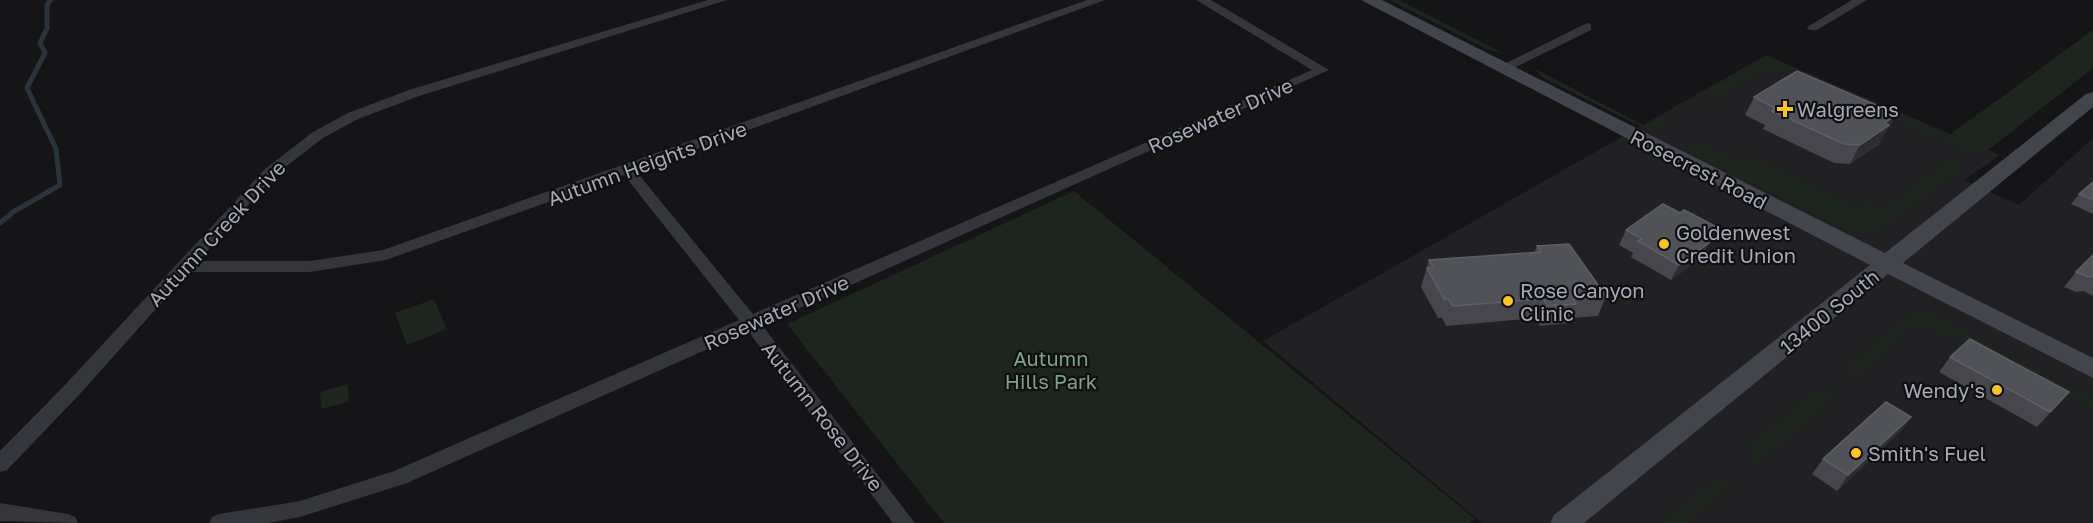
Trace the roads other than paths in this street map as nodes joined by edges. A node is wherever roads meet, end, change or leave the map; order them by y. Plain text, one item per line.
1 (721, 0) edge
2 (1100, 0) edge
3 (1202, 0) edge
4 (1369, 0) edge
5 (1861, 0) edge
6 (1587, 27) dead end
7 (1813, 27) dead end
8 (1503, 68) junction
9 (2093, 98) edge
10 (2093, 111) edge
11 (2066, 120) junction
12 (628, 170) junction
13 (1887, 265) junction
14 (184, 266) junction
15 (751, 323) junction
16 (2093, 369) edge
17 (0, 465) edge
18 (0, 512) edge
19 (899, 521) edge
20 (68, 523) edge
21 (219, 523) edge
22 (1564, 523) edge

1 - 14 street, Autumn Creek Drive
2 - 12 street, Autumn Heights Drive
3 - 15 street, Rosewater Drive
4 - 8 main road, Rosecrest Road
5 - 7 street
6 - 8 street
8 - 13 main road, Rosecrest Road
9 - 11 main road, 13400 South
10 - 11 main road
11 - 13 main road, 13400 South
12 - 14 street, Autumn Heights Drive
12 - 15 street, Autumn Rose Drive
13 - 16 main road, Rosecrest Road
13 - 22 main road, 13400 South
14 - 17 street, Autumn Creek Drive
15 - 19 street, Autumn Rose Drive
15 - 21 street, Rosewater Drive
18 - 20 street

